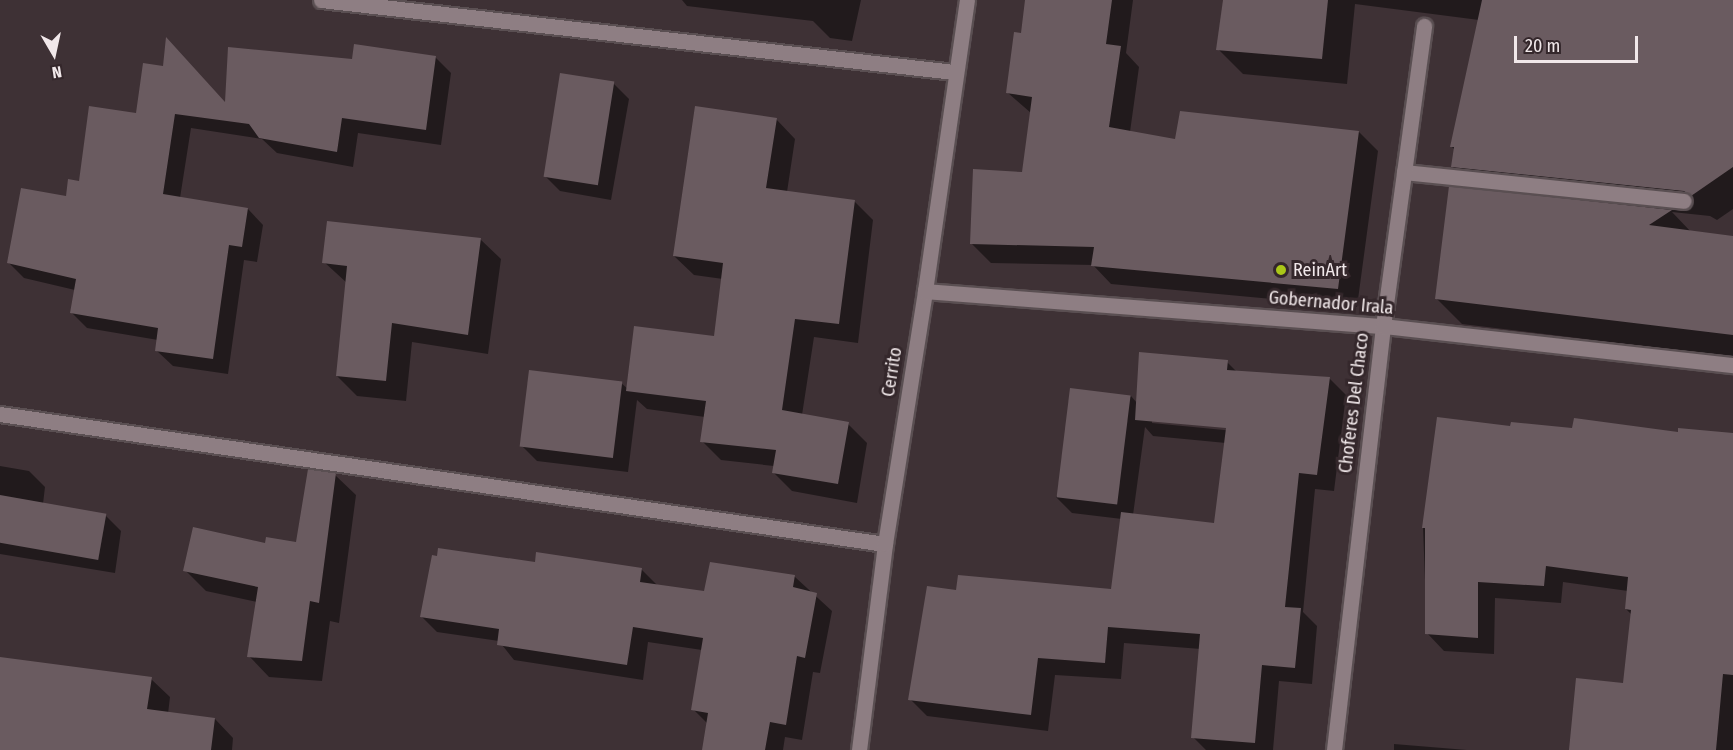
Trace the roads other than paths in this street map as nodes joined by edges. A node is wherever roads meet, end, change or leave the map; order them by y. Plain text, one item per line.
1 (321, 0) edge
2 (967, 0) edge
3 (1424, 26) dead end
4 (954, 72) junction
5 (1404, 172) junction
6 (1683, 201) dead end
7 (925, 291) junction
8 (1383, 326) junction
9 (1733, 365) edge
10 (0, 414) edge
11 (885, 544) junction
12 (859, 750) edge
13 (1334, 750) edge

1 - 4 street
2 - 4 street, Cerrito
3 - 5 street, Choferes Del Chaco
4 - 7 street, Cerrito
5 - 6 street
5 - 8 street, Choferes Del Chaco
7 - 8 street, Gobernador Irala
7 - 11 street, Cerrito
8 - 9 street, Gobernador Irala
8 - 13 street, Choferes Del Chaco
10 - 11 street
11 - 12 street, Cerrito

